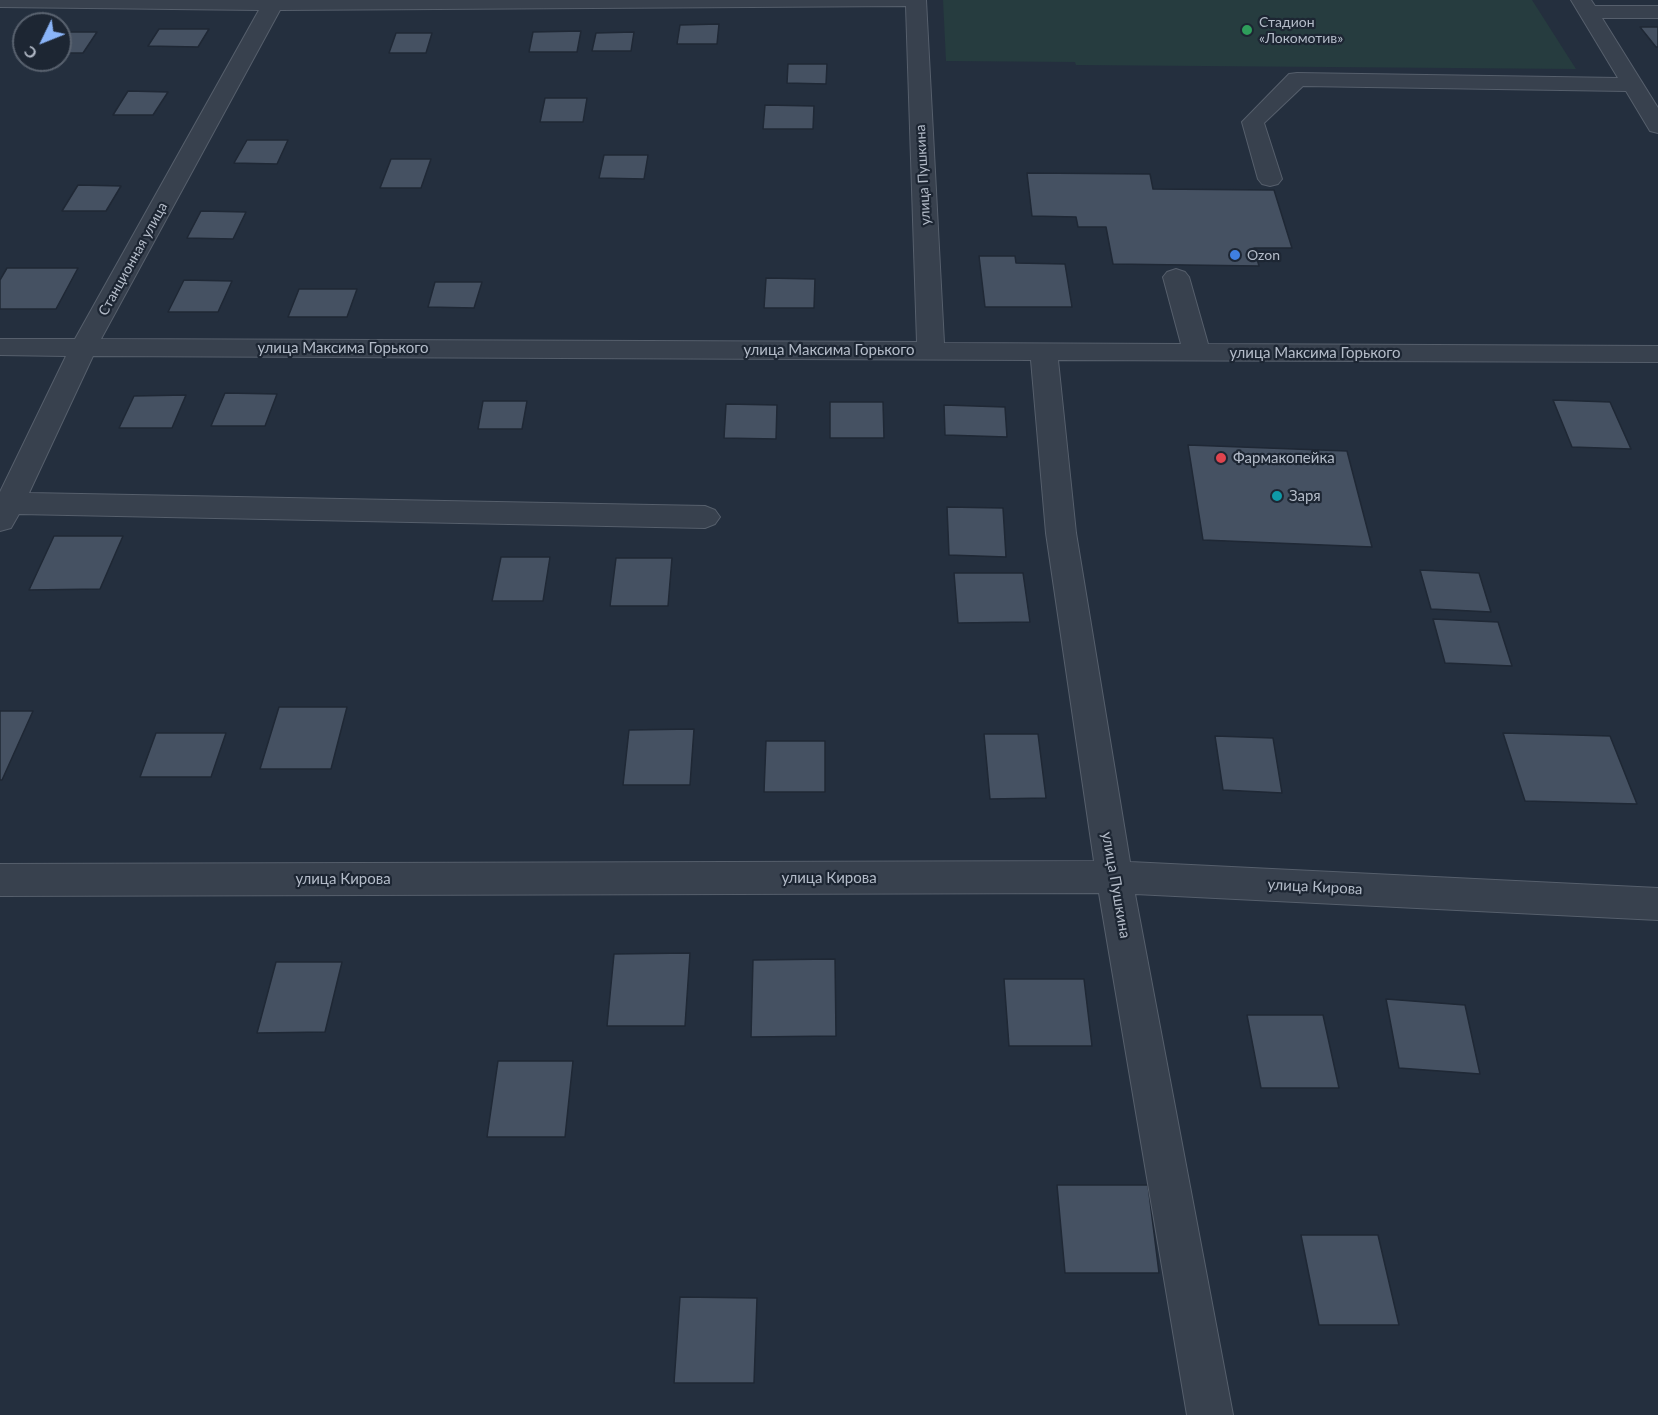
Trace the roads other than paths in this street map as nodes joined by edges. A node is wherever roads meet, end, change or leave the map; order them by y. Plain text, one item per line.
1 (916, 0) edge
2 (0, 1) edge
3 (274, 2) edge
4 (1585, 6) edge
5 (1658, 12) edge
6 (1634, 85) junction
7 (1658, 126) edge
8 (1270, 179) dead end
9 (1176, 277) dead end
10 (84, 346) junction
11 (0, 347) edge
12 (931, 351) junction
13 (1044, 352) junction
14 (1197, 352) junction
15 (1658, 354) edge
16 (5, 513) edge
17 (705, 517) dead end
18 (1114, 877) junction
19 (0, 880) edge
20 (1658, 904) edge
21 (1210, 1415) edge

1 - 3 street
1 - 12 street, улица Пушкина
2 - 3 street
3 - 10 street, Станционная улица
4 - 5 street
4 - 6 street
6 - 7 street
6 - 8 street
9 - 14 street
10 - 11 street, улица Максима Горького
10 - 12 street, улица Максима Горького
10 - 16 street, Станционная улица
12 - 13 street, улица Максима Горького
13 - 14 street, улица Максима Горького
13 - 18 street, улица Пушкина
14 - 15 street, улица Максима Горького
16 - 17 street
18 - 19 street, улица Кирова
18 - 20 street, улица Кирова
18 - 21 street, улица Пушкина

